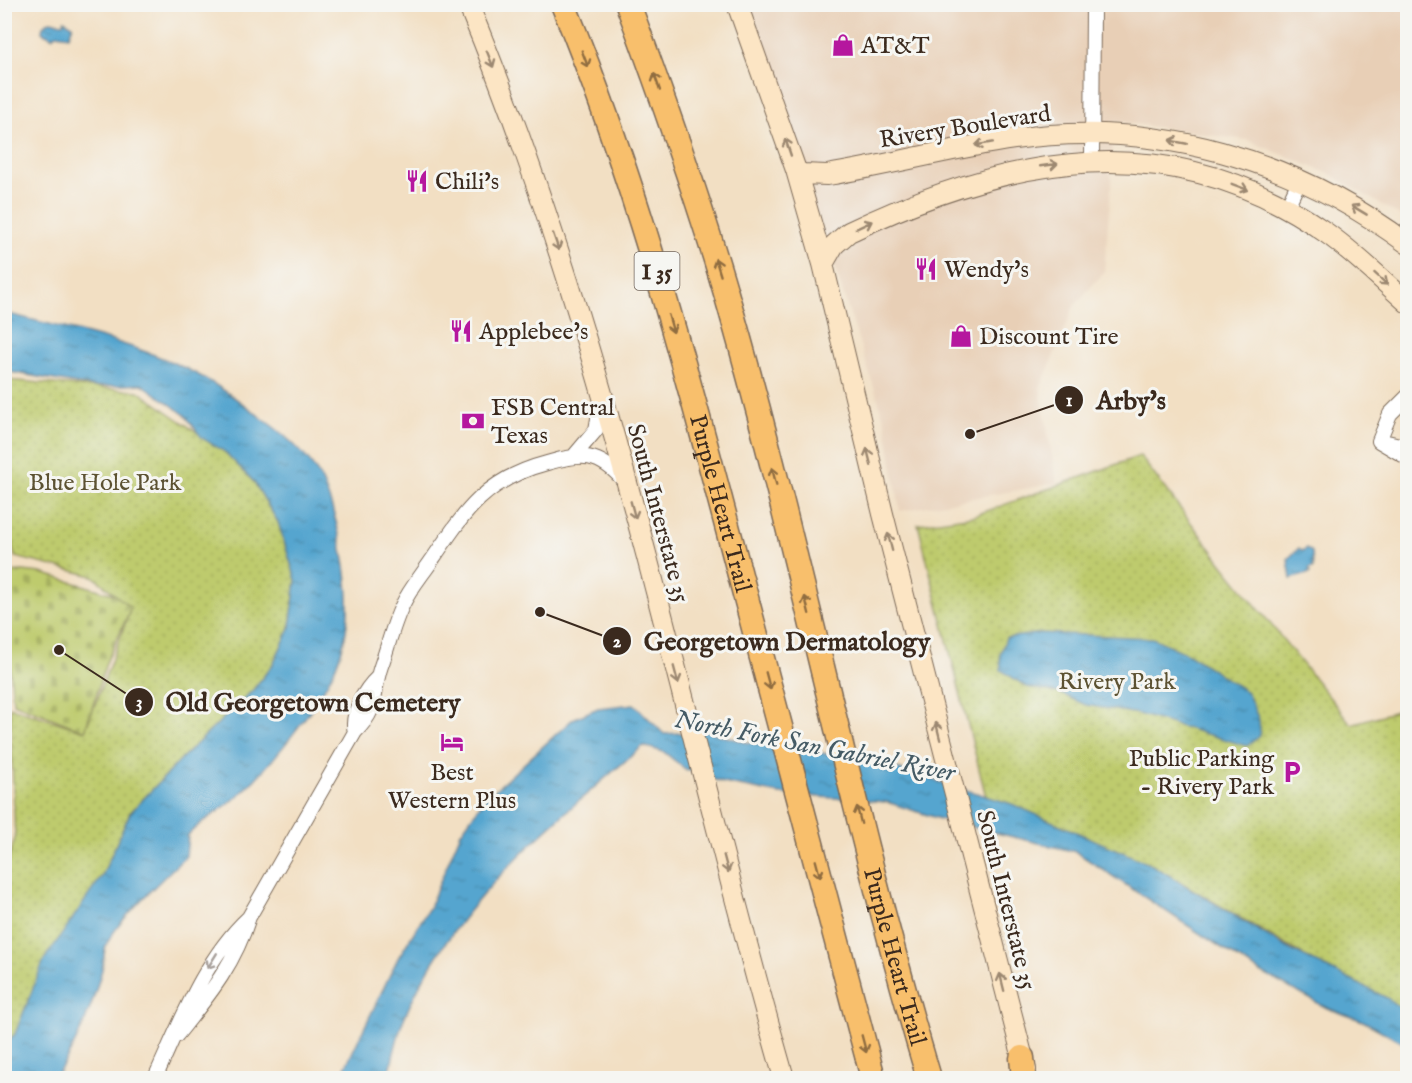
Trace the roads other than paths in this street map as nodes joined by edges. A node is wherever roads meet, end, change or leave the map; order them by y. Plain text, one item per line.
1 (468, 4) edge
2 (563, 4) edge
3 (628, 4) edge
4 (737, 4) edge
5 (1093, 4) edge
6 (1092, 134) junction
7 (1092, 161) junction
8 (796, 170) junction
9 (1300, 179) junction
10 (1286, 208) junction
11 (1407, 244) edge
12 (823, 264) junction
13 (1407, 303) edge
14 (1407, 396) edge
15 (601, 397) junction
16 (1379, 441) junction
17 (1407, 447) edge
18 (574, 456) junction
19 (1407, 458) edge
20 (625, 483) junction
21 (1023, 1063) edge
22 (155, 1078) edge
23 (784, 1078) edge
24 (873, 1078) edge
25 (929, 1078) edge

1 -> 15 main road, South Interstate 35
2 -> 24 highway, Purple Heart Trail / I 35
25 -> 3 highway, Purple Heart Trail / I 35
8 -> 4 main road, South Interstate 35
5 - 6 street
6 - 7 street
6 -> 8 main road, Rivery Boulevard
9 -> 6 main road, Rivery Boulevard
7 -> 10 main road
12 -> 7 main road
8 - 12 main road, South Interstate 35
9 - 10 street
11 -> 9 main road, Rivery Boulevard
10 -> 13 main road
21 -> 12 main road, South Interstate 35
14 - 16 street
15 - 18 street
15 - 20 main road, South Interstate 35
16 - 17 street
16 - 19 street
18 - 20 street
18 - 22 street
20 -> 23 main road, South Interstate 35

